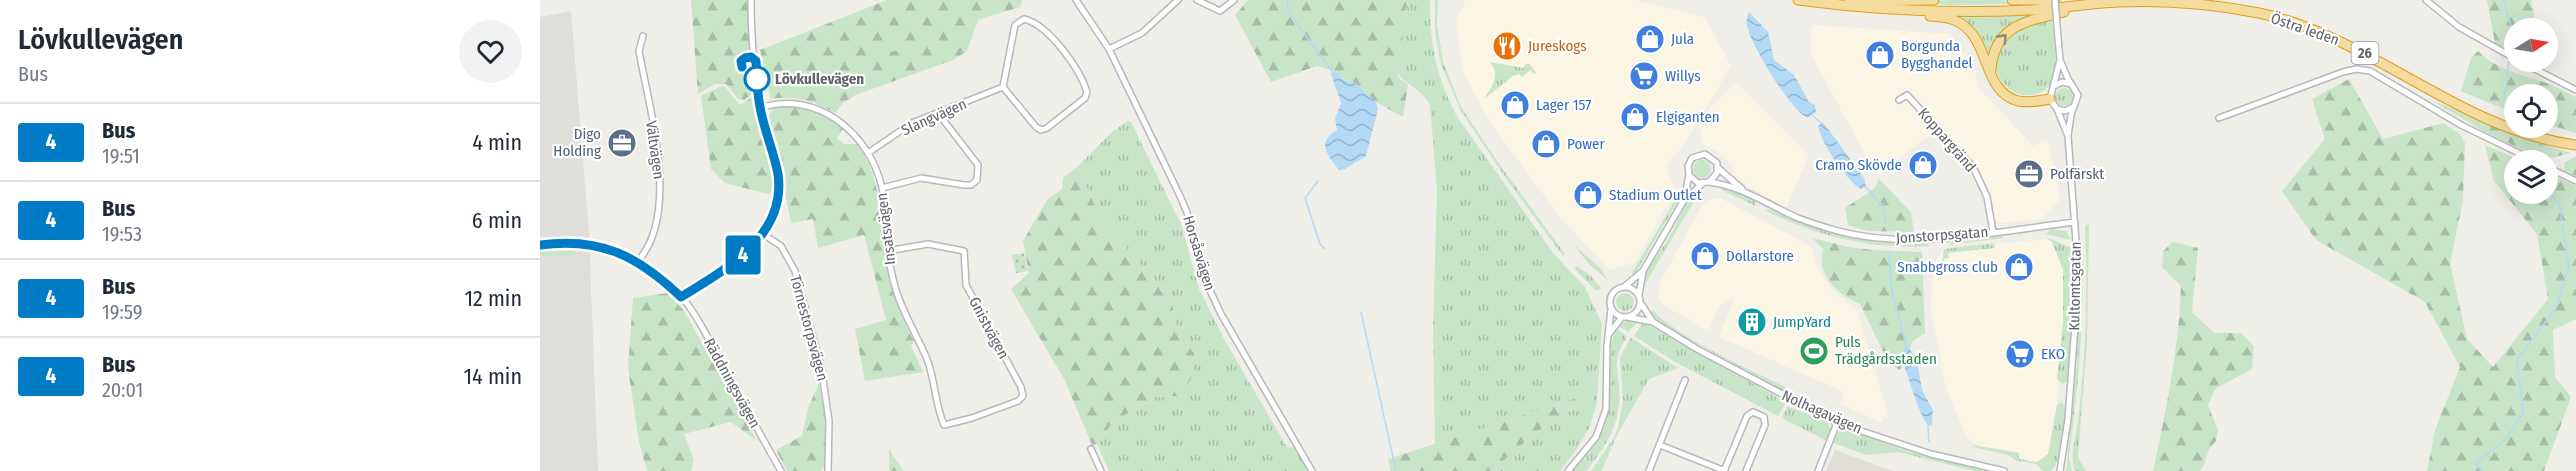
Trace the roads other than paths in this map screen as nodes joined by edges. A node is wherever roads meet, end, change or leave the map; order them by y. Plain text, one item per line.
1 (752, 0) edge
2 (1076, 0) edge
3 (1178, 0) edge
4 (1197, 0) edge
5 (1234, 0) edge
6 (1798, 0) edge
7 (1835, 0) edge
8 (1934, 0) edge
9 (2012, 0) edge
10 (2055, 0) edge
11 (2095, 0) edge
12 (2210, 0) edge
13 (2426, 0) edge
14 (2142, 1) edge
15 (1881, 9) junction
16 (643, 36) dead end
17 (1109, 49) junction
18 (2504, 53) edge
19 (2060, 60) junction
20 (2541, 72) edge
21 (1991, 75) junction
22 (2071, 84) junction
23 (2054, 86) junction
24 (1003, 87) junction
25 (2576, 90) edge
26 (2050, 99) junction
27 (1899, 100) dead end
28 (2074, 107) junction
29 (760, 108) junction
30 (2057, 109) junction
31 (938, 113) junction
32 (2219, 118) dead end
33 (2504, 119) edge
34 (2068, 136) junction
35 (2558, 137) edge
36 (2576, 142) edge
37 (2513, 150) edge
38 (868, 153) junction
39 (1718, 168) junction
40 (2558, 172) edge
41 (1689, 175) junction
42 (2576, 181) edge
43 (1709, 182) junction
44 (1702, 184) junction
45 (882, 188) junction
46 (1745, 191) junction
47 (1684, 200) junction
48 (2075, 222) junction
49 (1993, 232) junction
50 (763, 234) junction
51 (540, 245) edge
52 (887, 251) junction
53 (638, 261) junction
54 (1643, 271) junction
55 (1625, 286) junction
56 (681, 297) junction
57 (1640, 300) junction
58 (1611, 309) junction
59 (1625, 317) junction
60 (1653, 322) junction
61 (1609, 334) junction
62 (1685, 380) dead end
63 (1837, 423) junction
64 (944, 425) joint
65 (1660, 445) junction
66 (1091, 449) dead end
67 (780, 471) edge
68 (828, 471) edge
69 (1101, 471) edge
70 (1312, 471) edge
71 (1568, 471) edge
72 (1649, 471) edge
73 (1724, 471) edge
74 (1746, 471) edge
75 (1818, 471) edge
76 (2004, 471) edge
77 (2060, 471) edge

1 - 29 street
2 - 17 street, Horsåsvägen
3 - 17 street
4 - 5 street
6 - 15 highway, Östra leden / 26
7 - 8 highway
7 - 11 highway
9 - 10 highway
10 - 19 street, bridge
12 - 33 highway, Östra leden / 26
13 - 18 street
14 - 15 highway, Östra leden / 26
21 -> 14 highway
14 - 36 highway, Östra leden / 26
15 - 21 highway
16 - 53 street, Vältvägen
17 - 70 street, Horsåsvägen
19 - 22 street
19 - 23 street
20 - 25 street
21 - 26 highway
22 - 23 street
22 - 28 street
23 - 26 street
24 - 24 street
24 - 31 street, Slangvägen
26 - 30 street
27 - 49 street, Koppargränd
28 - 30 street
28 - 34 street, Kultomtsgatan
29 - 38 street, Insatsvägen
29 - 50 street
30 - 34 street, Kultomtsgatan
31 - 38 street, Slangvägen
31 - 45 street
32 - 37 street
34 - 48 street, Kultomtsgatan
35 - 36 highway, Östra leden / 26
38 - 45 street, Insatsvägen
39 - 41 street, Jonstorpsgatan
39 - 43 street
39 - 46 street, Jonstorpsgatan
40 - 42 street
41 - 44 street
41 - 47 street, Jonstorpsgatan
43 - 44 street, Jonstorpsgatan
43 - 46 street, Jonstorpsgatan
44 - 47 street, Jonstorpsgatan
45 - 52 street, Insatsvägen
46 - 49 street, Jonstorpsgatan
47 - 54 street, Jonstorpsgatan
48 - 49 street, Jonstorpsgatan
48 - 77 street, Kultomtsgatan
50 - 56 street
50 - 68 street, Törnestorpsvägen
51 - 53 street
52 - 64 street, Insatsvägen
52 - 64 street, Gnistvägen
53 - 56 street, Räddningsvägen
54 - 55 street, Jonstorpsgatan
54 - 57 street, Jonstorpsgatan
55 - 57 street
55 - 58 street
56 - 67 street, Räddningsvägen
57 - 59 street
57 - 60 street, Nolhagavägen
58 - 59 street
58 - 61 street
59 - 60 street, Nolhagavägen
59 - 61 street
60 - 63 street, Nolhagavägen
61 - 71 street
62 - 65 street
63 - 75 street
63 - 76 street, Nolhagavägen
65 - 72 street
65 - 73 street
66 - 69 street
73 - 74 street

